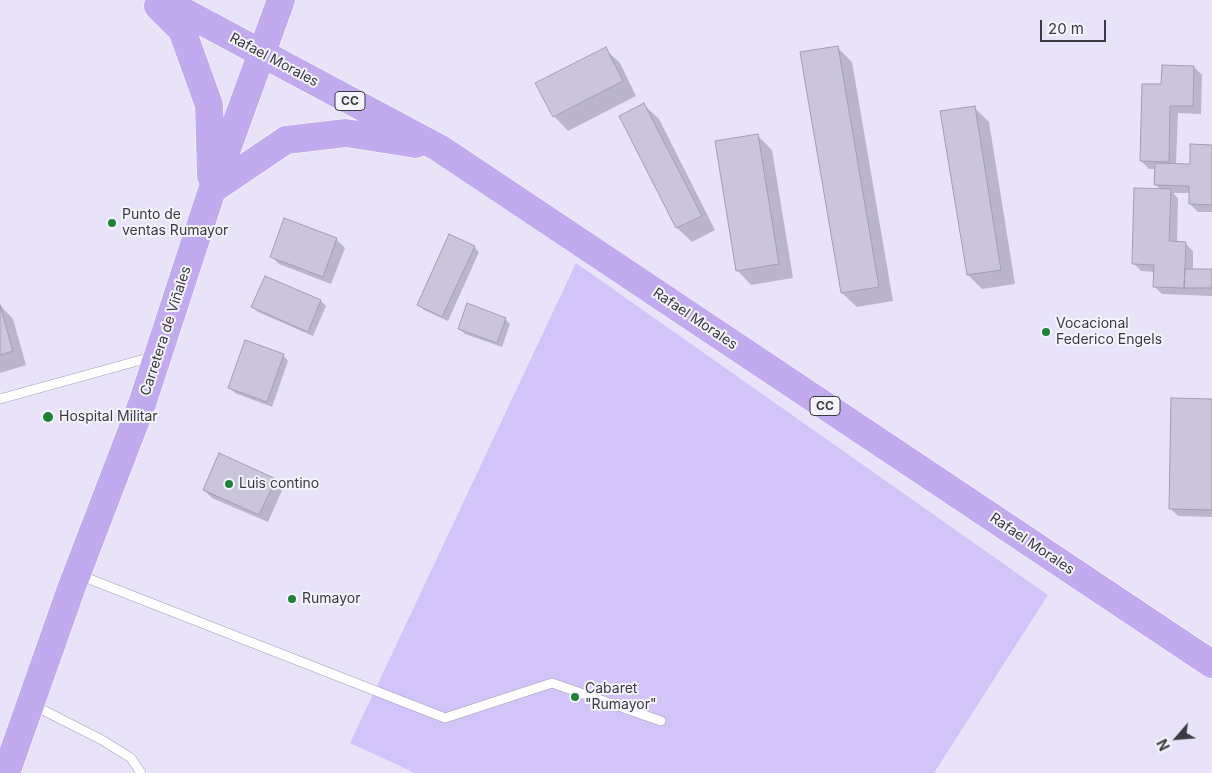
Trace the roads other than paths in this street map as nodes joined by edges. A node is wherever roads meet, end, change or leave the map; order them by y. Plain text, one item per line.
1 (151, 0) edge
2 (162, 0) edge
3 (281, 0) edge
4 (262, 53) junction
5 (439, 148) junction
6 (212, 190) junction
7 (158, 355) junction
8 (0, 399) edge
9 (76, 574) junction
10 (1212, 664) edge
11 (30, 704) junction
12 (662, 721) dead end
13 (6, 773) edge
14 (141, 773) edge

1 - 6 main road
2 - 4 main road, Rafael Morales / CC
3 - 4 main road, Carretera de Viñales
4 - 5 main road, Rafael Morales / CC
4 - 6 main road, Carretera de Viñales
5 - 6 main road
5 - 10 main road, Rafael Morales / CC
6 - 7 main road, Carretera de Viñales
7 - 8 lane
7 - 9 main road, Carretera de Viñales
9 - 11 main road, Carretera de Viñales
9 - 12 lane
11 - 13 main road, Carretera de Viñales
11 - 14 lane

